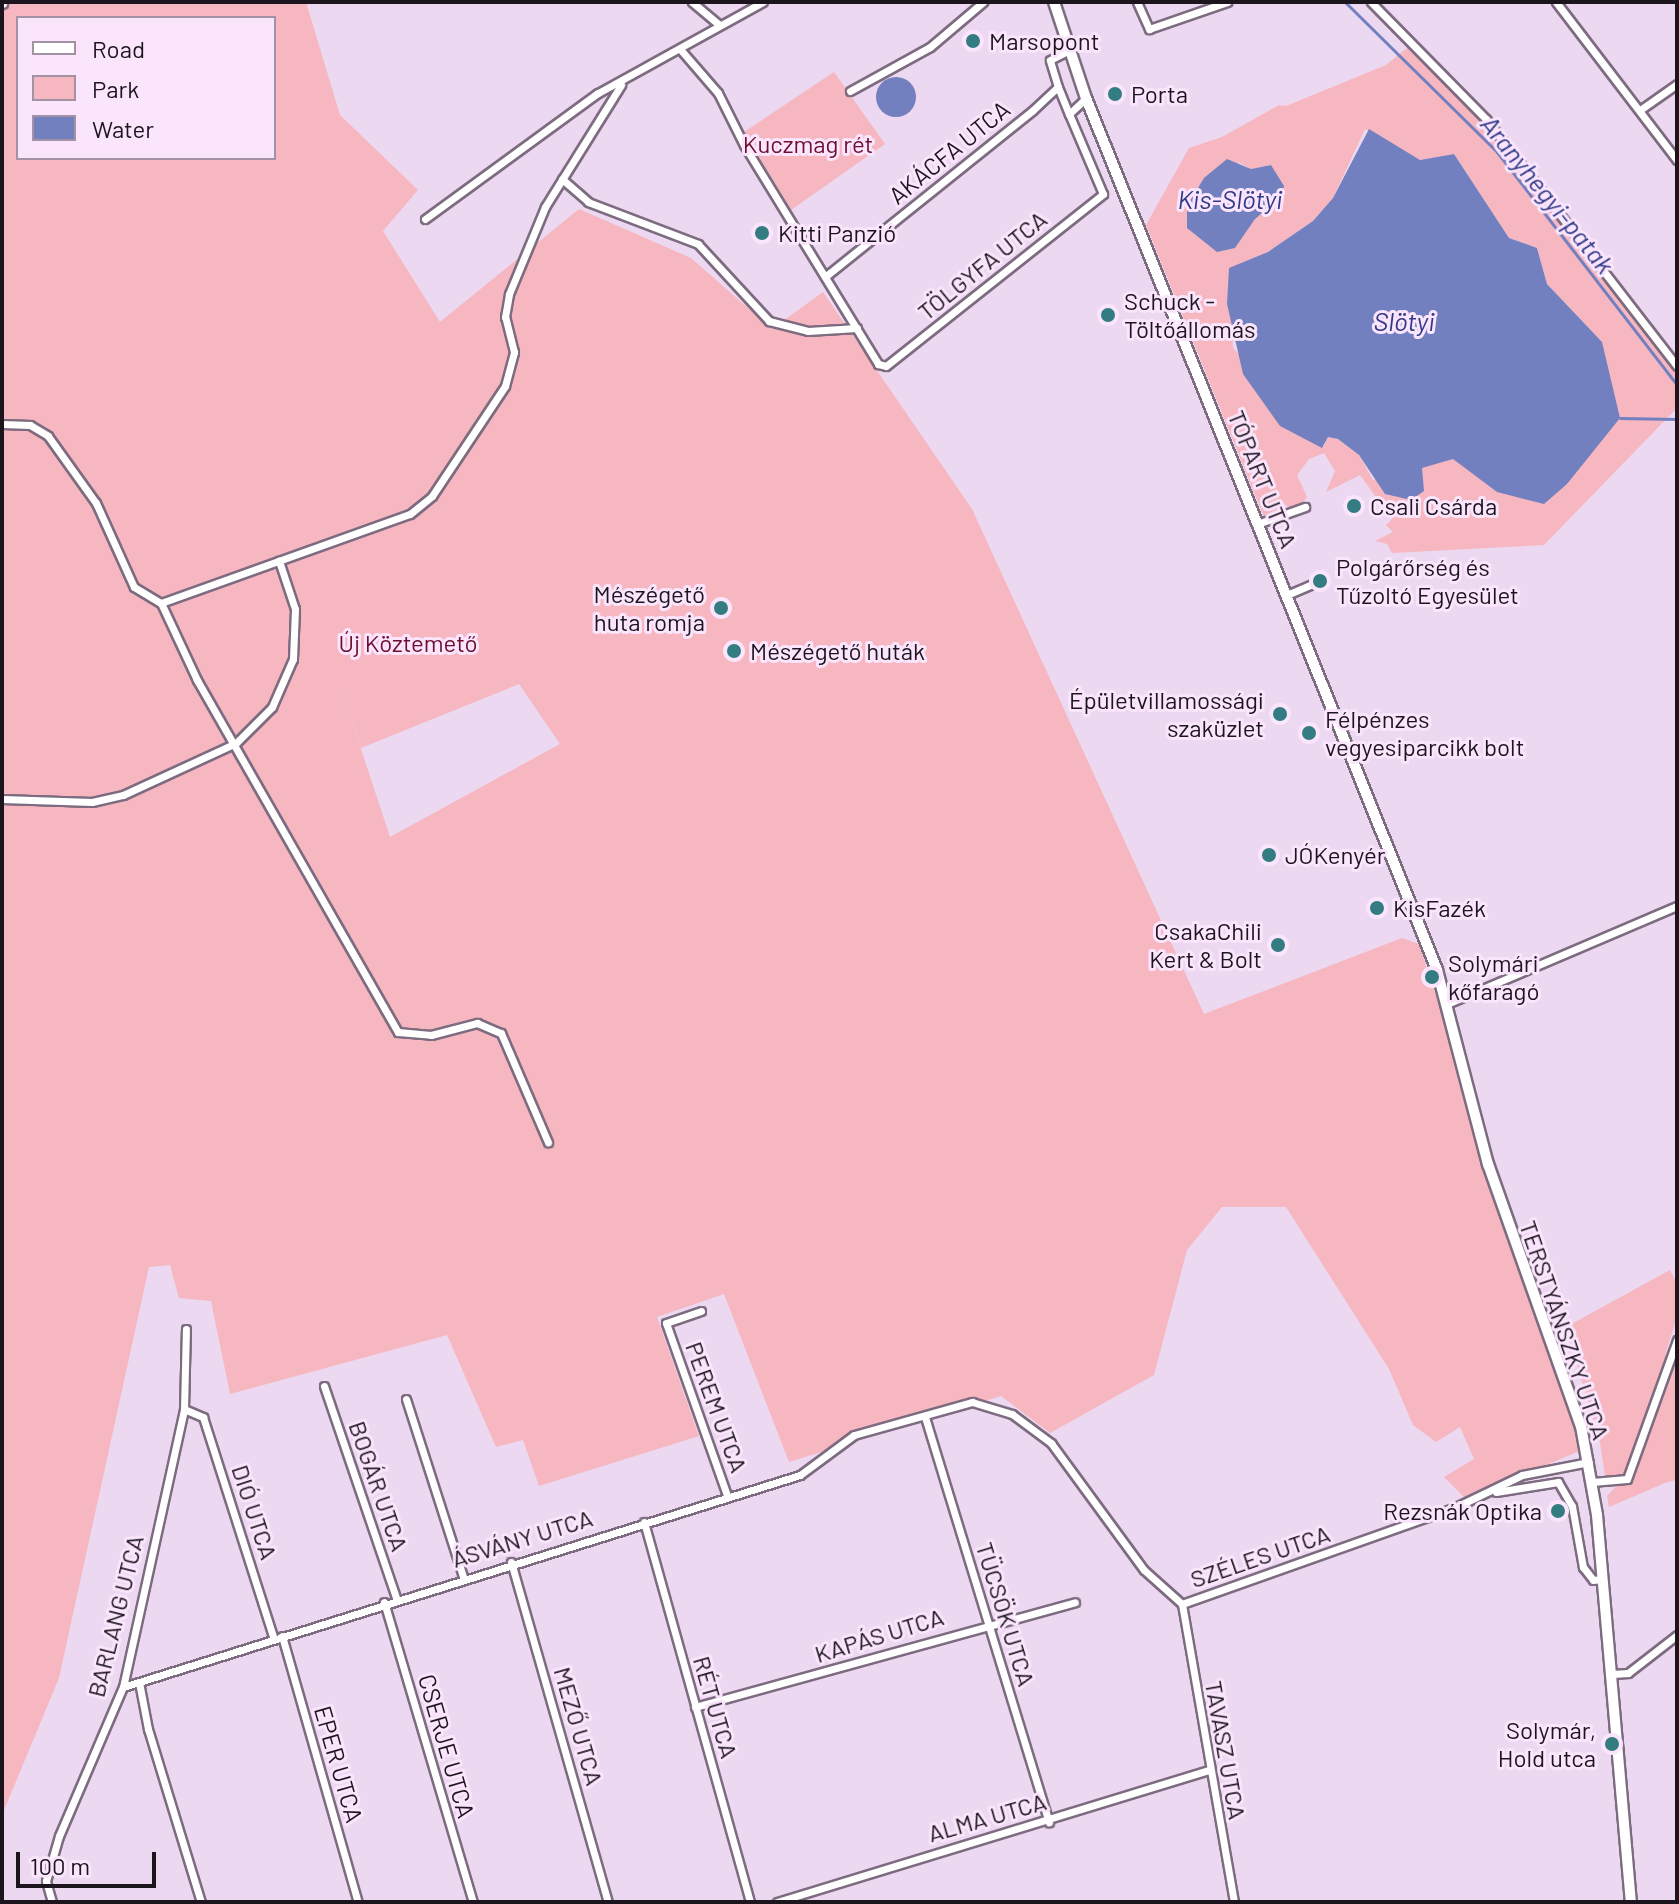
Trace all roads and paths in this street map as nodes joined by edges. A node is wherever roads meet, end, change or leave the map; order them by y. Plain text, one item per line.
1 (692, 2) edge
2 (763, 2) edge
3 (983, 2) edge
4 (1054, 2) edge
5 (1137, 2) edge
6 (1227, 2) edge
7 (1371, 2) edge
8 (1556, 2) edge
9 (719, 25) junction
10 (680, 49) junction
11 (1068, 51) junction
12 (1677, 84) edge
13 (621, 85) junction
14 (1058, 87) junction
15 (850, 91) dead end
16 (1086, 98) junction
17 (1640, 110) junction
18 (1069, 114) junction
19 (1677, 160) edge
20 (562, 179) junction
21 (425, 219) dead end
22 (826, 276) junction
23 (857, 328) junction
24 (1677, 366) edge
25 (3, 421) edge
26 (1305, 507) dead end
27 (1260, 523) junction
28 (279, 561) junction
29 (1315, 583) dead end
30 (1289, 594) junction
31 (161, 603) junction
32 (236, 743) junction
33 (2, 799) edge
34 (1677, 906) edge
35 (1437, 970) joint
36 (1447, 1004) junction
37 (548, 1142) dead end
38 (701, 1311) dead end
39 (186, 1329) dead end
40 (1677, 1340) edge
41 (324, 1386) dead end
42 (406, 1399) dead end
43 (184, 1409) junction
44 (925, 1417) junction
45 (1589, 1462) junction
46 (1592, 1482) junction
47 (1495, 1492) junction
48 (727, 1495) junction
49 (644, 1522) junction
50 (511, 1562) junction
51 (463, 1577) junction
52 (1603, 1579) junction
53 (396, 1598) junction
54 (384, 1602) junction
55 (1075, 1602) dead end
56 (1182, 1604) junction
57 (989, 1624) junction
58 (1677, 1635) edge
59 (278, 1638) junction
60 (1612, 1674) junction
61 (139, 1682) junction
62 (123, 1687) junction
63 (695, 1707) junction
64 (1208, 1770) junction
65 (1049, 1822) junction
66 (52, 1902) edge
67 (201, 1902) edge
68 (358, 1902) edge
69 (473, 1902) edge
70 (608, 1902) edge
71 (750, 1902) edge
72 (777, 1902) edge
73 (1234, 1902) edge
74 (1631, 1902) edge

1 - 9 street
2 - 9 street
3 - 15 street
4 - 11 main road, TÓPART UTCA
5 - 6 street
7 - 24 street
8 - 17 street
9 - 10 street
10 - 13 street
10 - 22 street
11 - 14 street
11 - 16 main road, TÓPART UTCA
12 - 17 street
13 - 20 street
13 - 21 street
14 - 18 street
14 - 22 street, AKÁCFA UTCA
16 - 18 street
16 - 27 main road, TÓPART UTCA
17 - 19 street
18 - 23 street, TÖLGYFA UTCA
20 - 23 street
20 - 28 street
22 - 23 street
25 - 31 street
26 - 27 street
27 - 30 main road, TÓPART UTCA
28 - 31 street
28 - 32 street
29 - 30 street
30 - 35 main road, TÓPART UTCA
31 - 32 street
32 - 33 street
32 - 37 street
34 - 36 street
35 - 36 main road, TERSTYÁNSZKY UTCA
36 - 45 main road, TERSTYÁNSZKY UTCA
38 - 48 street, PEREM UTCA
39 - 43 street, BARLANG UTCA
40 - 46 street
41 - 53 street, BOGÁR UTCA
42 - 51 street
43 - 59 street, DIÓ UTCA
43 - 62 street, BARLANG UTCA
44 - 48 street, ÁSVÁNY UTCA
44 - 56 street, SZÉLES UTCA
44 - 57 street, TÜCSÖK UTCA
45 - 46 main road, TERSTYÁNSZKY UTCA
45 - 47 street, SZÉLES UTCA
46 - 52 main road, TERSTYÁNSZKY UTCA
47 - 52 street
47 - 56 street, SZÉLES UTCA
48 - 49 street, ÁSVÁNY UTCA
49 - 50 street, ÁSVÁNY UTCA
49 - 63 street, RÉT UTCA
50 - 51 street, ÁSVÁNY UTCA
50 - 70 street, MEZŐ UTCA
51 - 53 street, ÁSVÁNY UTCA
52 - 60 main road, TERSTYÁNSZKY UTCA
53 - 54 street, ÁSVÁNY UTCA
54 - 59 street, ÁSVÁNY UTCA
54 - 69 street, CSERJE UTCA
55 - 57 street, KAPÁS UTCA
56 - 64 street, TAVASZ UTCA
57 - 63 street, KAPÁS UTCA
57 - 65 street, TÜCSÖK UTCA
58 - 60 street
59 - 61 street, ÁSVÁNY UTCA
59 - 68 street, EPER UTCA
60 - 74 main road, TERSTYÁNSZKY UTCA
61 - 62 street, ÁSVÁNY UTCA
61 - 67 street
62 - 66 street, BARLANG UTCA
63 - 71 street, RÉT UTCA
64 - 65 street, ALMA UTCA
64 - 73 street, TAVASZ UTCA
65 - 72 street, ALMA UTCA

